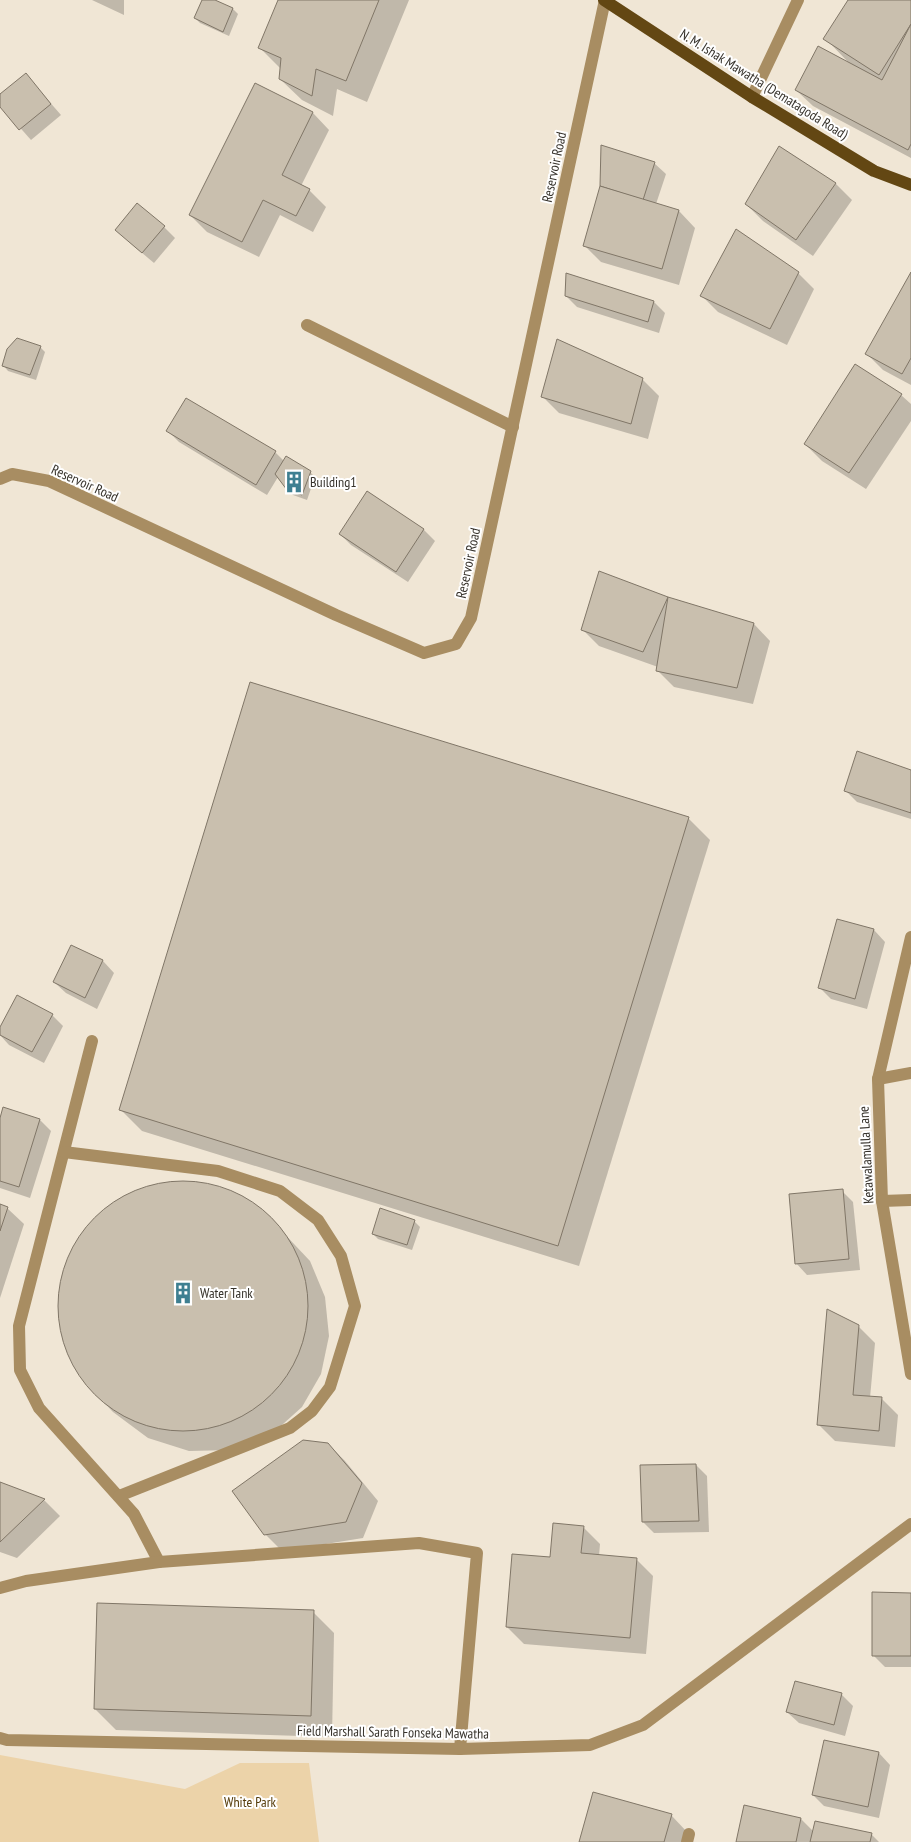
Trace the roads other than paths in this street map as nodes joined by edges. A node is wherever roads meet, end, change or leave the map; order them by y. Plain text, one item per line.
1 (605, 0) edge
2 (798, 0) edge
3 (752, 97) junction
4 (911, 185) edge
5 (307, 325) dead end
6 (513, 427) junction
7 (0, 479) edge
8 (911, 937) edge
9 (92, 1041) dead end
10 (911, 1074) edge
11 (878, 1079) junction
12 (64, 1152) junction
13 (911, 1200) edge
14 (882, 1201) junction
15 (907, 1321) edge
16 (911, 1374) edge
17 (119, 1496) junction
18 (911, 1524) edge
19 (159, 1562) junction
20 (0, 1588) edge
21 (0, 1738) edge
22 (460, 1750) junction

1 - 3 main road, N. M. Ishak Mawatha (Dematagoda Road)
1 - 6 street, Reservoir Road
2 - 3 street
3 - 4 main road, N. M. Ishak Mawatha (Dematagoda Road)
5 - 6 street
6 - 7 street, Reservoir Road
8 - 11 street, Ketawalamulla Lane
9 - 12 street
10 - 11 street
11 - 14 street, Ketawalamulla Lane
12 - 17 street
12 - 17 street
13 - 14 street
14 - 15 street, Ketawalamulla Lane
15 - 16 street, Ketawalamulla Lane
17 - 19 street
18 - 22 street, Field Marshall Sarath Fonseka Mawatha
19 - 20 street
19 - 22 street
21 - 22 street, Field Marshall Sarath Fonseka Mawatha

